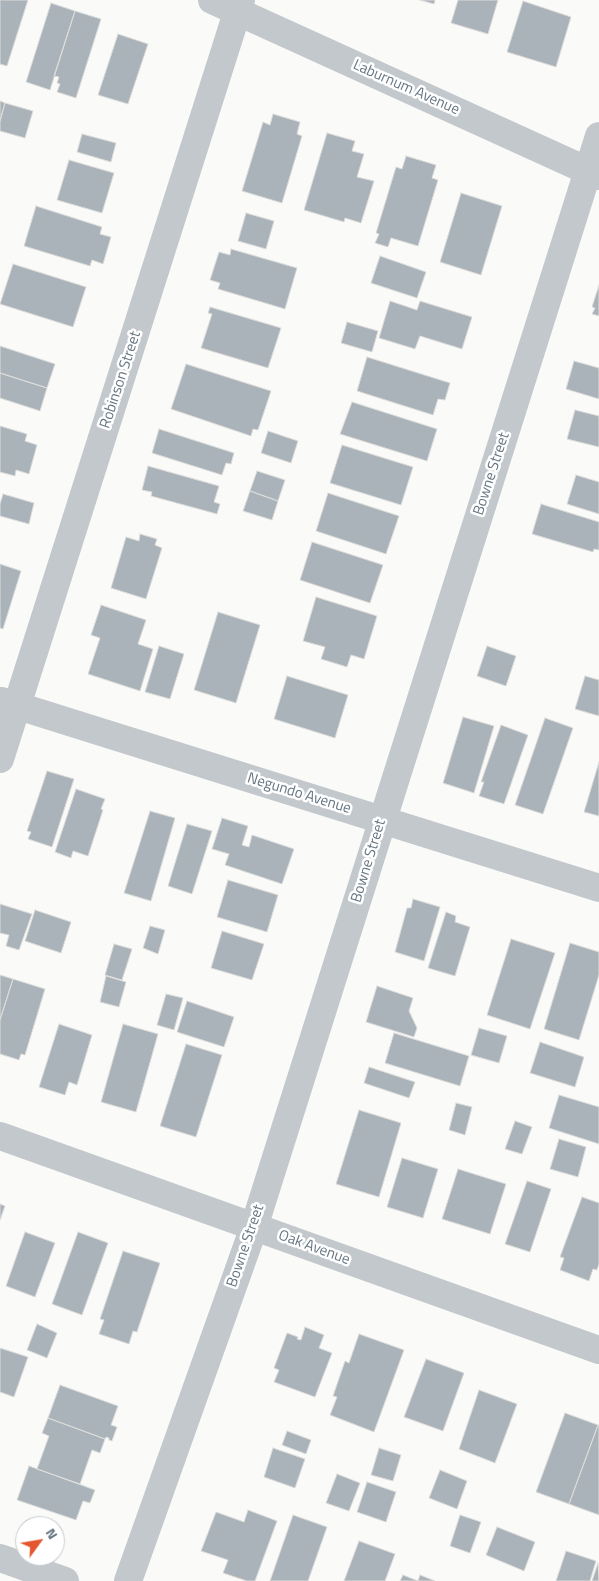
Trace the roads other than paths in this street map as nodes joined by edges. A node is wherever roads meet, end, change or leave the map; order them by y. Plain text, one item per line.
1 (212, 0) edge
2 (239, 5) edge
3 (599, 136) edge
4 (594, 173) edge
5 (9, 703) edge
6 (0, 759) edge
7 (382, 820) junction
8 (599, 888) edge
9 (0, 1136) edge
10 (254, 1227) junction
11 (599, 1350) edge
12 (0, 1558) edge
13 (65, 1581) edge
14 (128, 1581) edge

1 - 2 street, Laburnum Avenue
2 - 4 street, Laburnum Avenue
2 - 5 street, Robinson Street
3 - 4 street, Bowne Street
4 - 7 street, Bowne Street
5 - 6 street, Robinson Street
5 - 7 street, Negundo Avenue
7 - 8 street, Negundo Avenue
7 - 10 street, Bowne Street
9 - 10 street, Oak Avenue
10 - 11 street, Oak Avenue
10 - 14 street, Bowne Street
12 - 13 street

